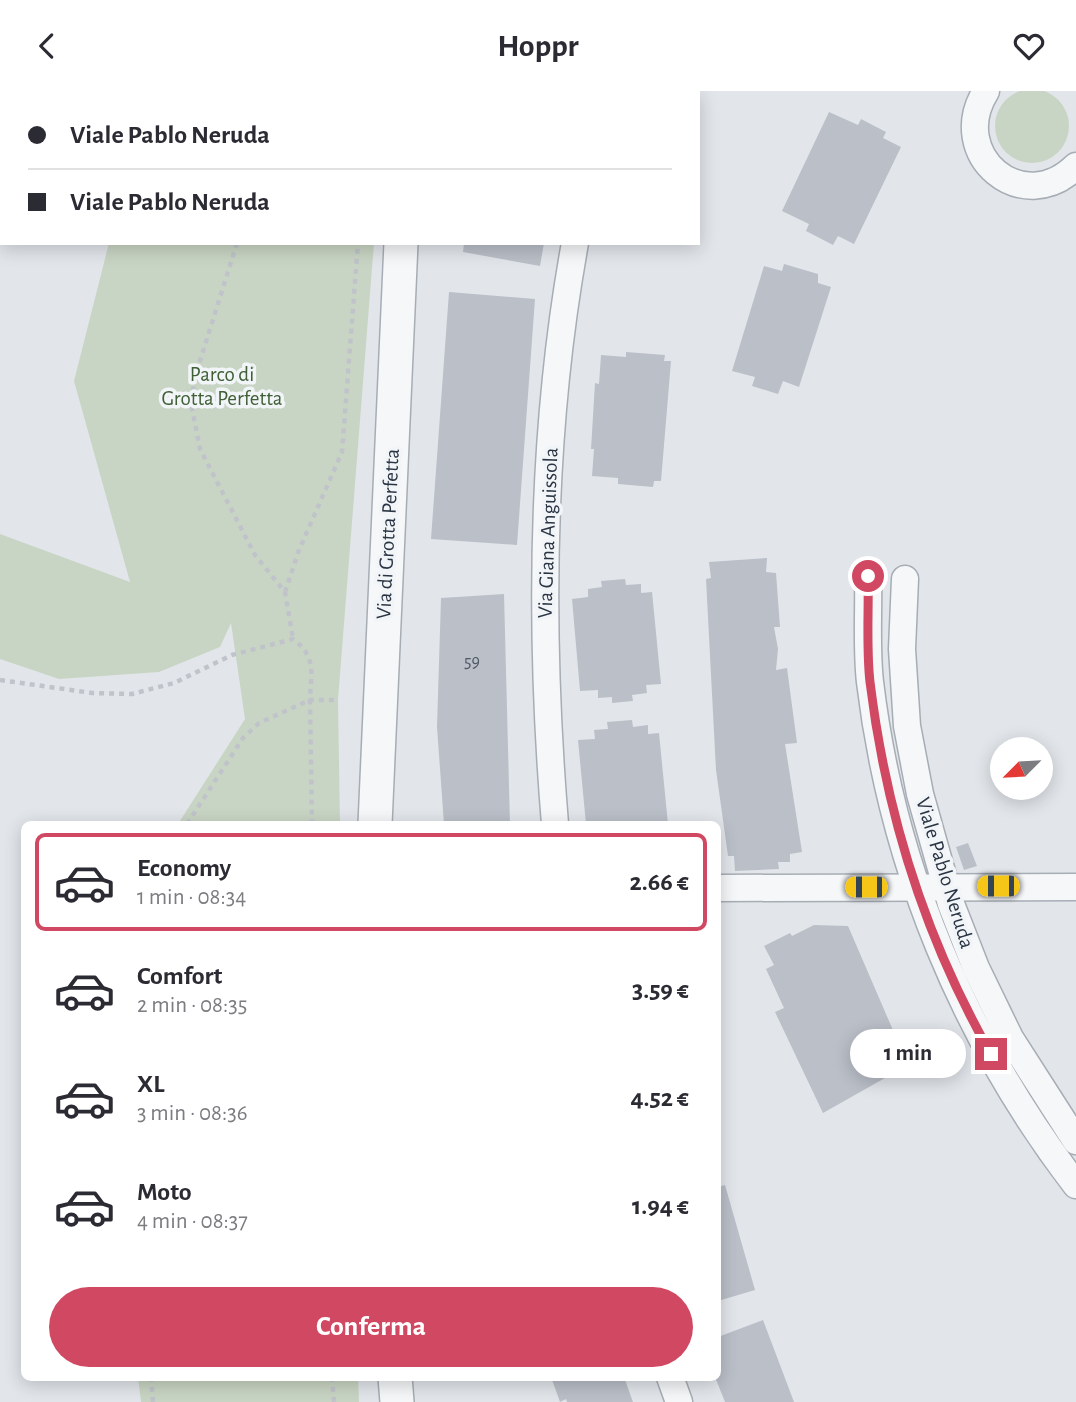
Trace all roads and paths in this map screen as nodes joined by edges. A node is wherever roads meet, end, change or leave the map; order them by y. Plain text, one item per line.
1 (986, 91) edge
2 (1074, 172) edge
3 (236, 245) edge
4 (358, 245) edge
5 (401, 245) edge
6 (575, 245) edge
7 (868, 576) dead end
8 (905, 579) dead end
9 (285, 592) junction
10 (293, 639) junction
11 (0, 680) edge
12 (310, 700) junction
13 (338, 700) dead end
14 (189, 821) edge
15 (312, 821) edge
16 (375, 821) edge
17 (555, 821) edge
18 (916, 886) junction
19 (946, 886) junction
20 (1076, 887) edge
21 (721, 888) edge
22 (1076, 1141) edge
23 (1076, 1185) edge
24 (151, 1381) edge
25 (332, 1381) edge
26 (396, 1381) edge
27 (671, 1381) edge
28 (153, 1402) edge
29 (334, 1402) edge
30 (397, 1402) edge
31 (679, 1402) edge

1 - 2 street
3 - 9 path
4 - 9 path
5 - 16 street, Via di Grotta Perfetta
6 - 17 street, Via Giana Anguissola
7 - 18 street, Viale Pablo Neruda
8 - 19 street, Viale Pablo Neruda
9 - 10 path
10 - 11 path
10 - 12 path
12 - 13 path
12 - 14 path
12 - 15 path
18 - 19 street
18 - 21 street
18 - 23 street, Viale Pablo Neruda
19 - 20 street
19 - 22 street, Viale Pablo Neruda
24 - 28 path
25 - 29 path
26 - 30 street
27 - 31 street

